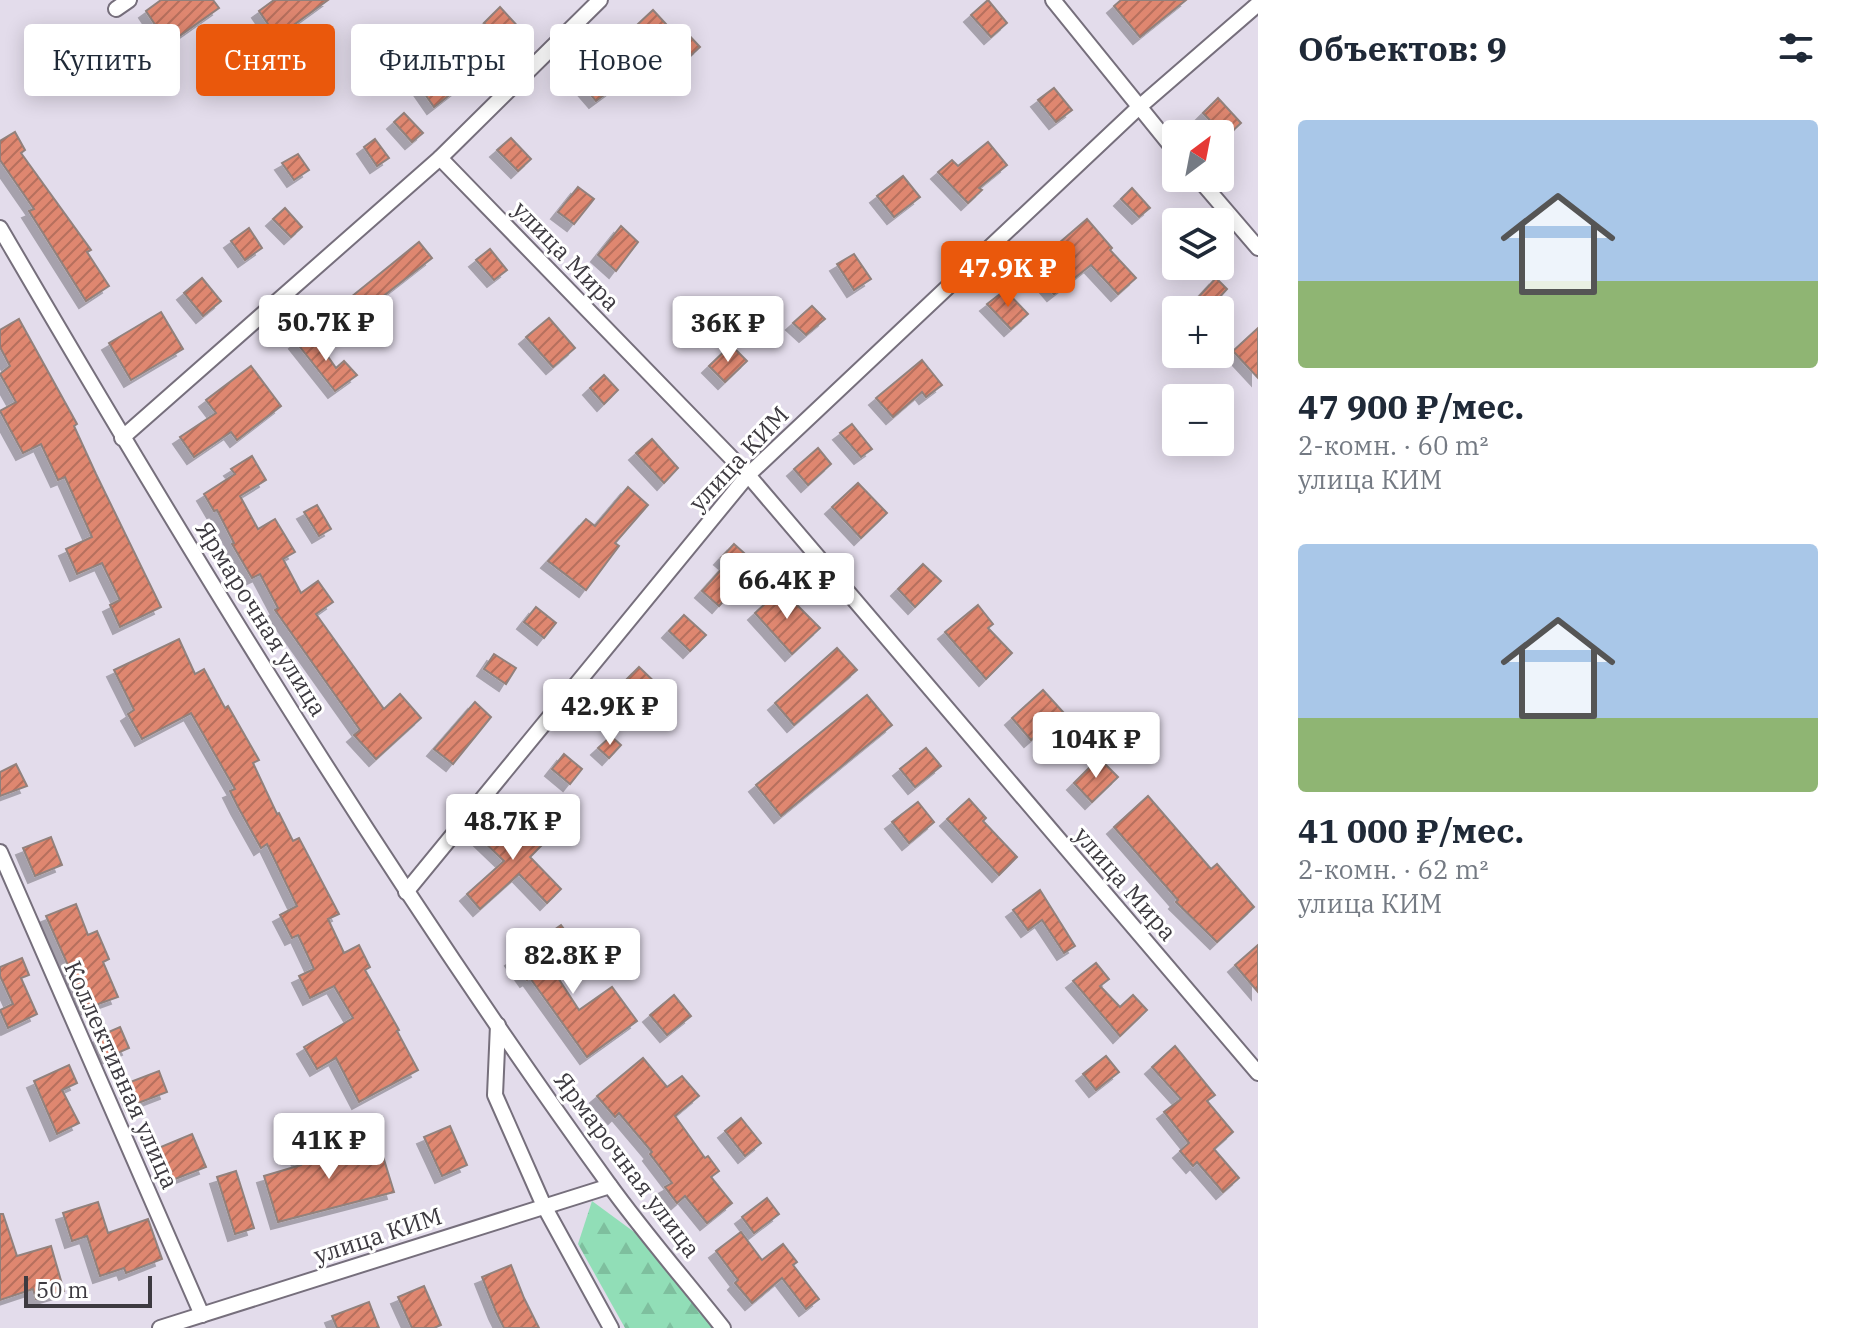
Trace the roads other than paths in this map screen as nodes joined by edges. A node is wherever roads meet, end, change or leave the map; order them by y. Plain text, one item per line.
1 (129, 0) edge
2 (600, 0) edge
3 (1053, 0) edge
4 (1258, 4) edge
5 (116, 9) dead end
6 (1138, 108) junction
7 (1162, 136) edge
8 (440, 158) junction
9 (1210, 192) edge
10 (0, 228) edge
11 (1258, 248) edge
12 (122, 438) junction
13 (748, 475) junction
14 (0, 852) edge
15 (406, 892) junction
16 (498, 1025) junction
17 (1258, 1073) edge
18 (610, 1186) junction
19 (544, 1206) junction
20 (202, 1315) junction
21 (160, 1328) edge
22 (611, 1328) edge
23 (723, 1328) edge

1 - 5 street
2 - 8 street
3 - 6 street
4 - 6 street, улица КИМ
6 - 7 street
6 - 13 street, улица КИМ
8 - 12 street
8 - 13 street, улица Мира
9 - 11 street
10 - 12 street, Ярмарочная улица
12 - 15 street, Ярмарочная улица
13 - 15 street, улица КИМ
13 - 17 street, улица Мира
14 - 20 street, Коллективная улица
15 - 16 street, Ярмарочная улица
16 - 18 street, Ярмарочная улица
16 - 19 street
18 - 19 street, улица КИМ
18 - 23 street, Ярмарочная улица
19 - 20 street, улица КИМ
19 - 22 street
20 - 21 street, улица КИМ

